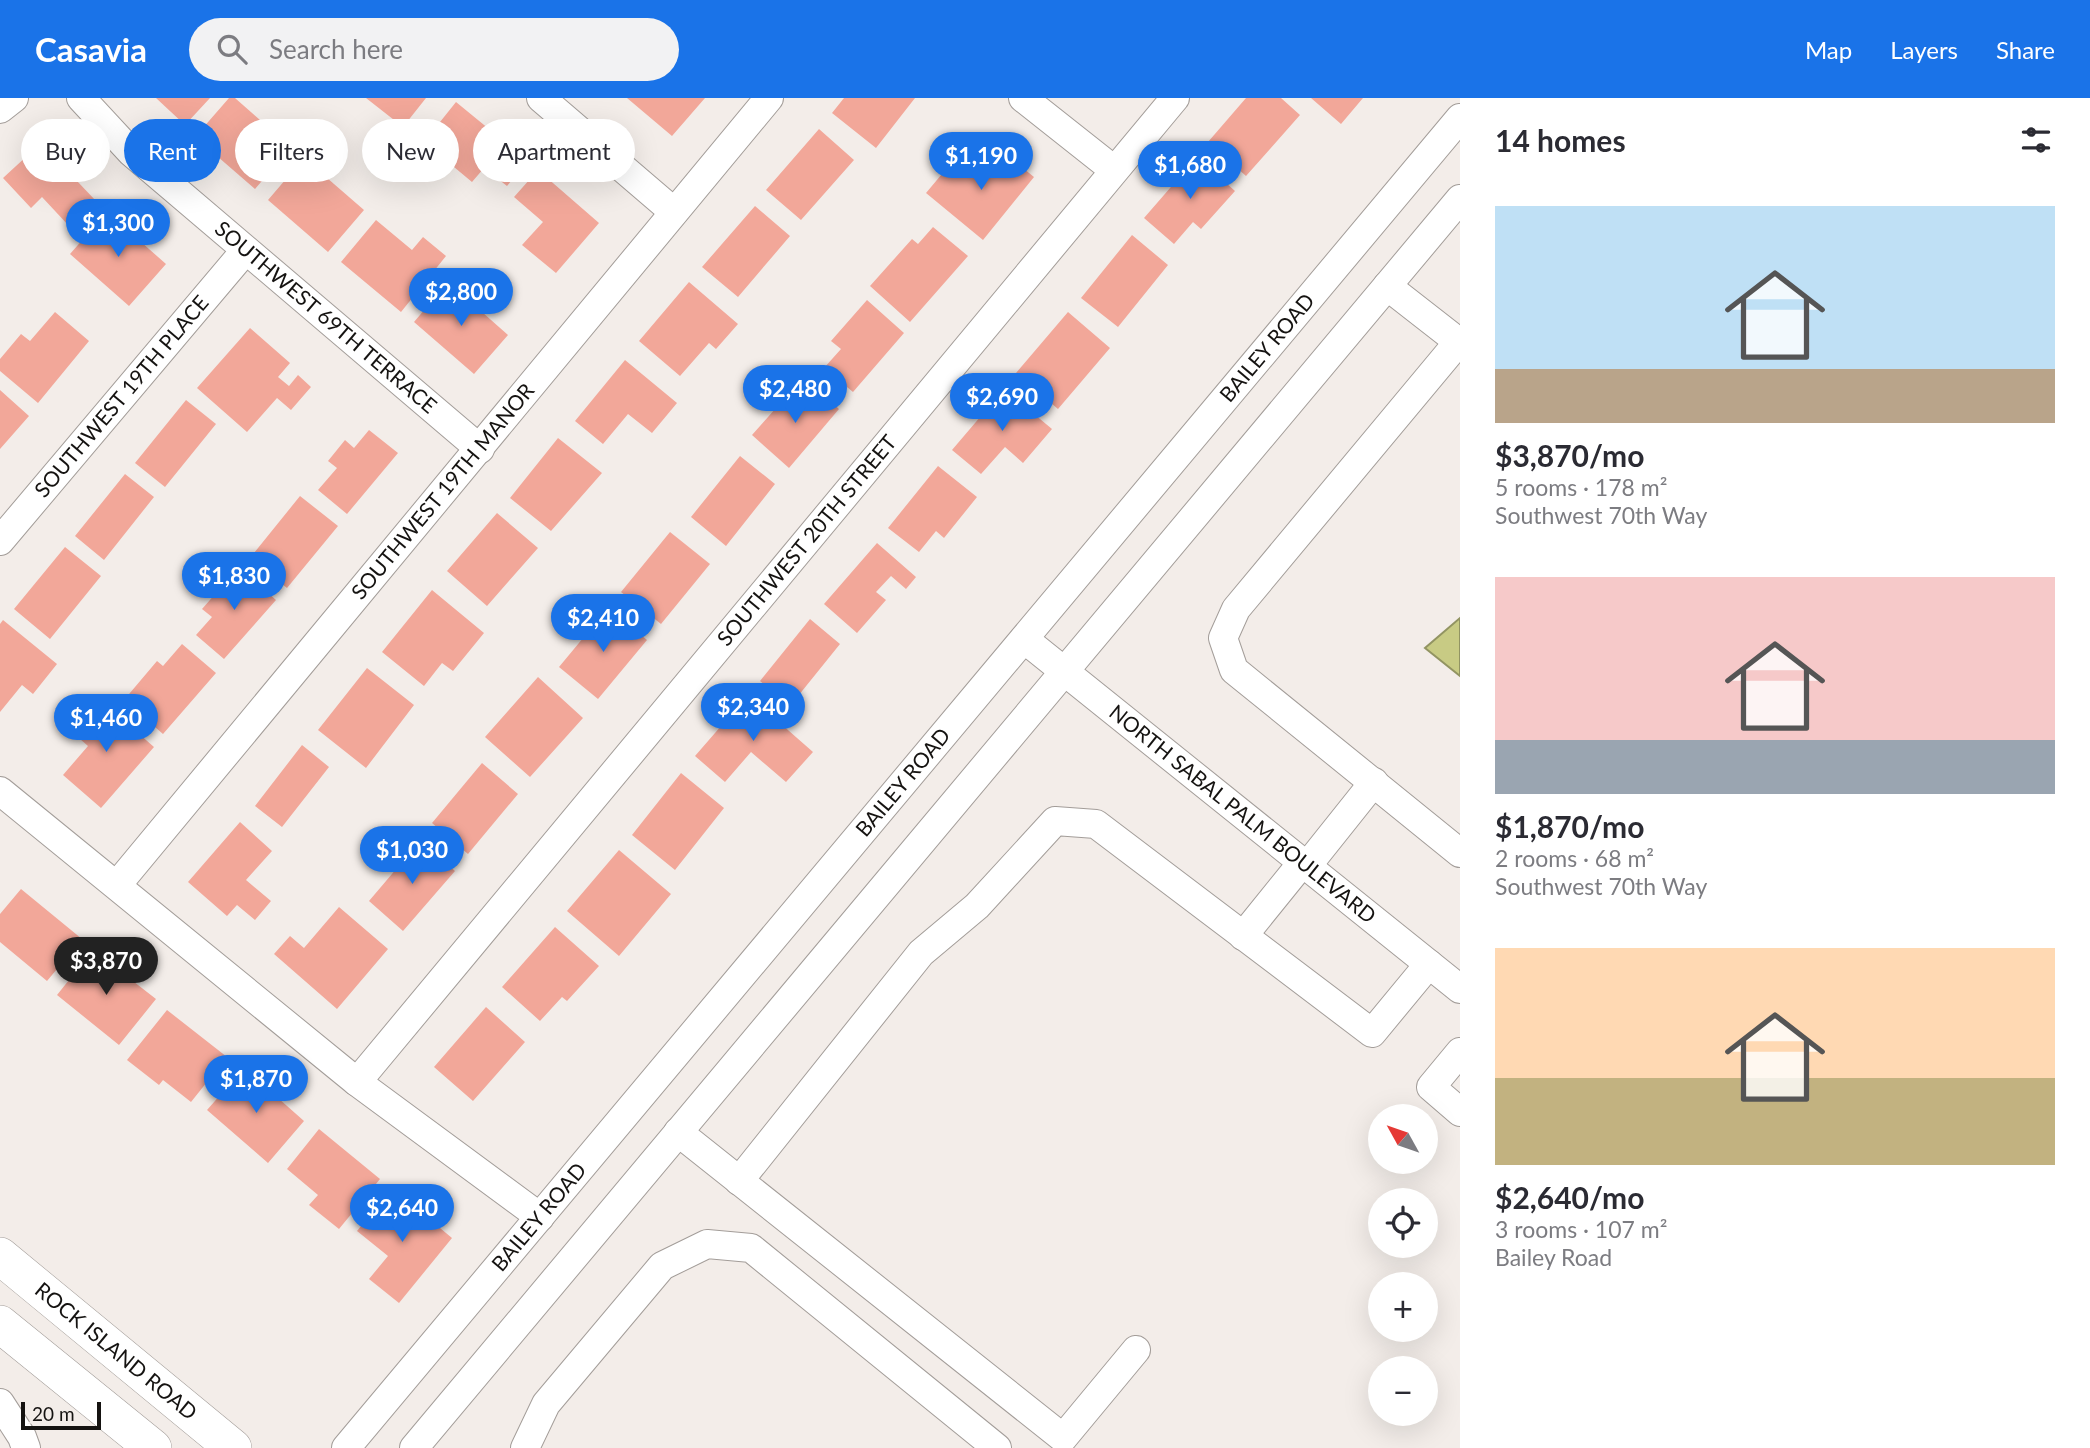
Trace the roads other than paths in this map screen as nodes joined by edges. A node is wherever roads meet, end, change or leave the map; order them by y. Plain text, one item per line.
1 (14, 98) edge
2 (80, 98) edge
3 (541, 98) edge
4 (769, 98) edge
5 (1023, 98) edge
6 (1175, 98) edge
7 (0, 109) edge
8 (1460, 118) edge
9 (1114, 170) junction
10 (1460, 199) edge
11 (674, 212) junction
12 (244, 251) junction
13 (1387, 286) junction
14 (1460, 342) edge
15 (480, 449) junction
16 (0, 541) edge
17 (1024, 639) junction
18 (1064, 671) junction
19 (1374, 782) junction
20 (0, 791) edge
21 (1460, 853) edge
22 (1305, 865) junction
23 (117, 885) junction
24 (1243, 936) junction
25 (1429, 964) junction
26 (1460, 989) edge
27 (1460, 1052) edge
28 (357, 1082) junction
29 (1460, 1112) edge
30 (678, 1132) junction
31 (739, 1181) junction
32 (540, 1217) junction
33 (0, 1256) edge
34 (0, 1324) edge
35 (1136, 1350) dead end
36 (0, 1403) edge
37 (26, 1448) edge
38 (153, 1448) edge
39 (233, 1448) edge
40 (346, 1448) edge
41 (414, 1448) edge
42 (526, 1448) edge
43 (997, 1448) edge

1 - 7 street
2 - 12 street, SOUTHWEST 69TH TERRACE
3 - 11 street
4 - 11 street, SOUTHWEST 19TH MANOR
5 - 9 street
6 - 9 street, SOUTHWEST 20TH STREET
8 - 17 street, BAILEY ROAD
9 - 28 street, SOUTHWEST 20TH STREET
10 - 13 street
11 - 15 street, SOUTHWEST 19TH MANOR
12 - 15 street, SOUTHWEST 69TH TERRACE
12 - 16 street, SOUTHWEST 19TH PLACE
13 - 14 street
13 - 18 street
14 - 19 street
15 - 23 street, SOUTHWEST 19TH MANOR
17 - 18 street, NORTH SABAL PALM BOULEVARD
17 - 32 street, BAILEY ROAD
18 - 22 street, NORTH SABAL PALM BOULEVARD
18 - 30 street
19 - 21 street
19 - 22 street
20 - 23 street
22 - 24 street
22 - 25 street, NORTH SABAL PALM BOULEVARD
23 - 28 street
24 - 25 street
24 - 31 street
25 - 26 street, NORTH SABAL PALM BOULEVARD
27 - 29 street
28 - 32 street
30 - 31 street
30 - 41 street
31 - 35 street
32 - 40 street, BAILEY ROAD
33 - 39 main road, ROCK ISLAND ROAD
34 - 38 main road
36 - 37 street
42 - 43 street

